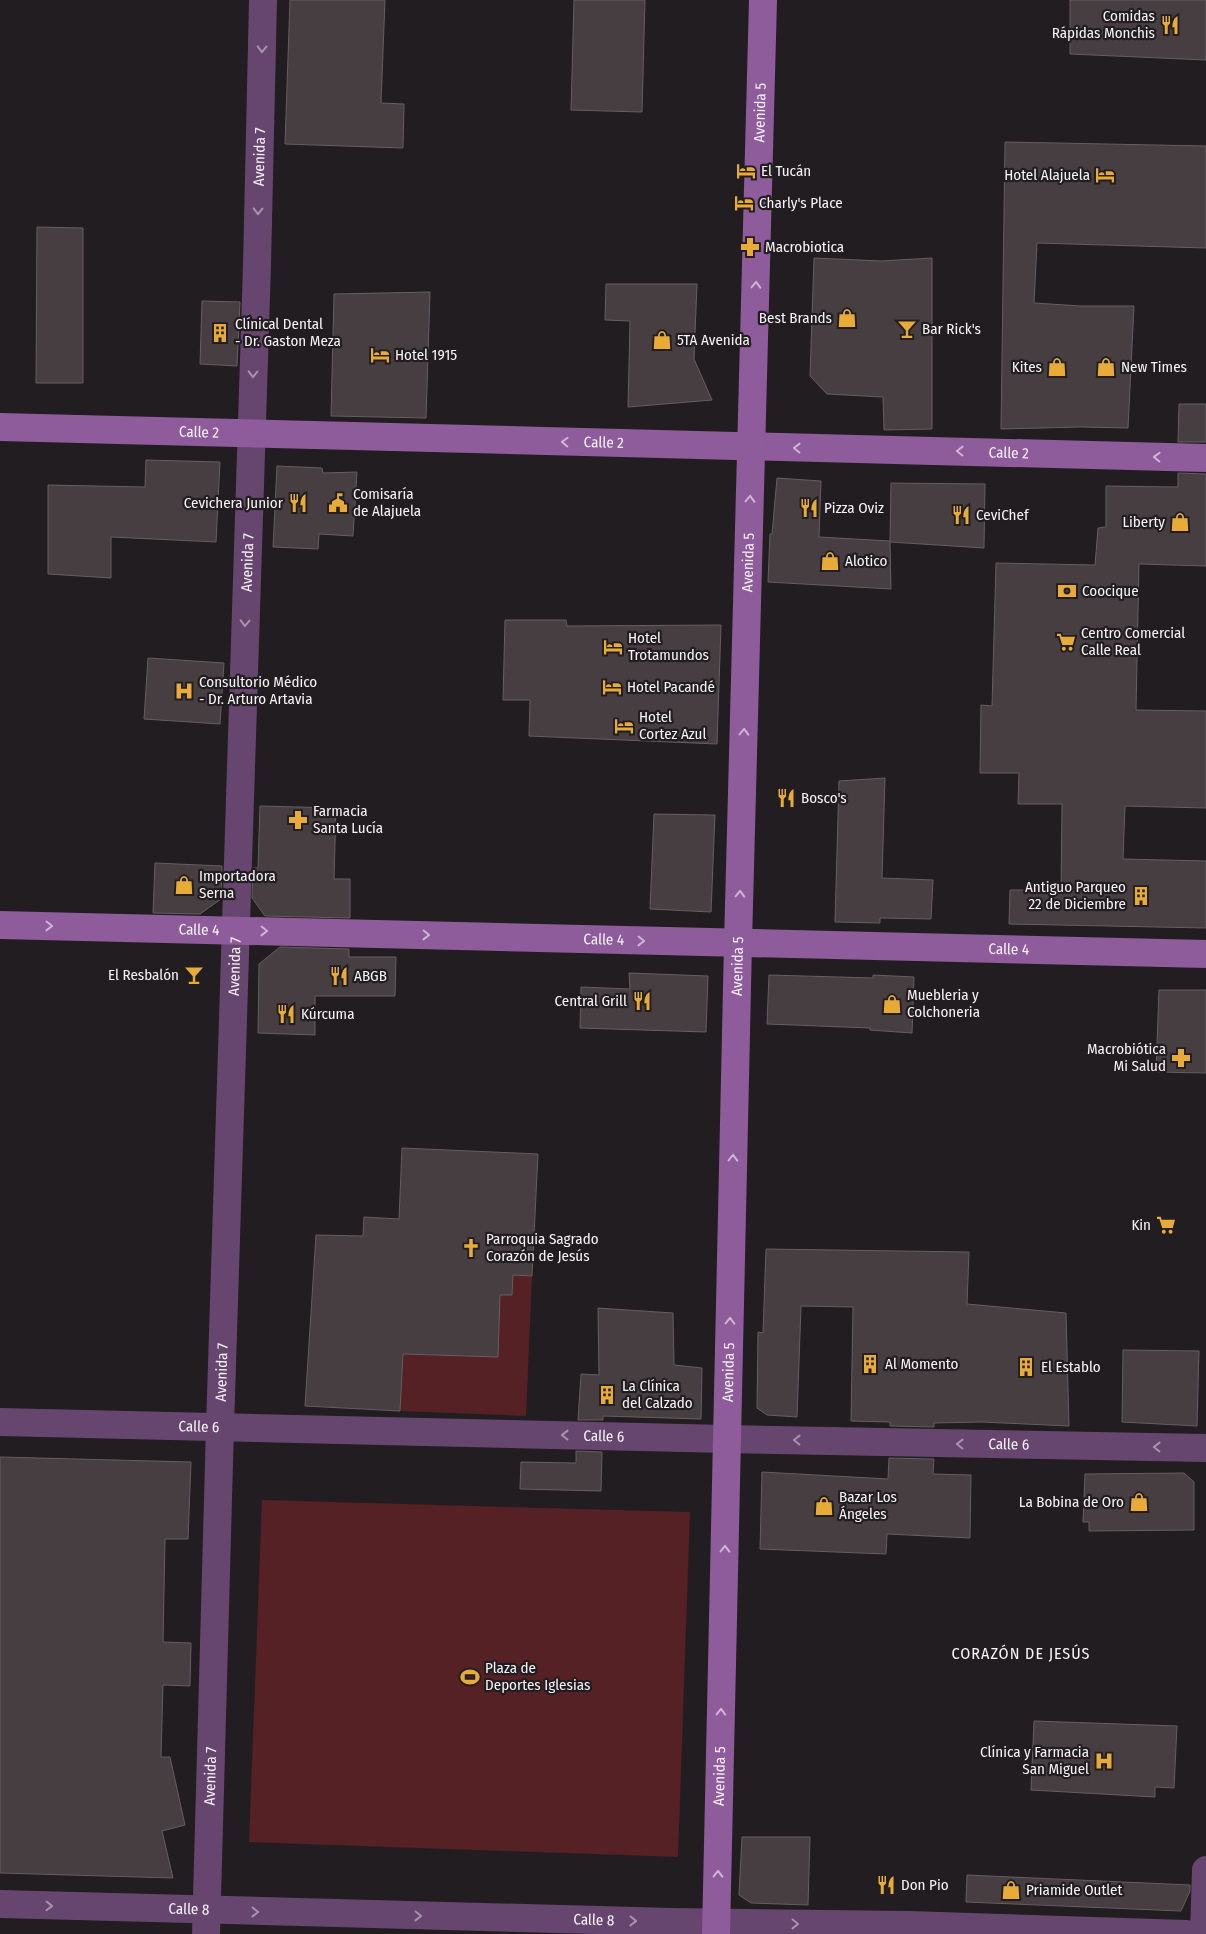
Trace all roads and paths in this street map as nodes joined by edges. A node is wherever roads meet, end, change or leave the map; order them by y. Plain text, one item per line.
1 (263, 0) edge
2 (763, 0) edge
3 (0, 427) edge
4 (251, 433) junction
5 (752, 448) junction
6 (1206, 458) edge
7 (0, 925) edge
8 (236, 930) junction
9 (738, 943) junction
10 (1206, 954) edge
11 (0, 1422) edge
12 (220, 1427) junction
13 (727, 1440) junction
14 (1206, 1448) edge
15 (1206, 1870) edge
16 (0, 1904) edge
17 (206, 1922) edge
18 (717, 1928) edge
19 (1186, 1934) edge
20 (1204, 1934) edge

1 -> 4 street, Avenida 7
5 -> 2 street, Avenida 5
3 - 4 street, Calle 2
5 -> 4 street, Calle 2
4 -> 8 street, Avenida 7
6 -> 5 street, Calle 2
9 -> 5 street, Avenida 5
7 -> 8 street, Calle 4
8 -> 9 street, Calle 4
8 - 12 street, Avenida 7
9 - 10 street, Calle 4
13 -> 9 street, Avenida 5
11 - 12 street, Calle 6
13 -> 12 street, Calle 6
12 - 17 street, Avenida 7
14 -> 13 street, Calle 6
18 -> 13 street, Avenida 5
15 - 20 street
16 -> 17 street, Calle 8
17 -> 18 street, Calle 8
18 -> 19 street, Calle 8

